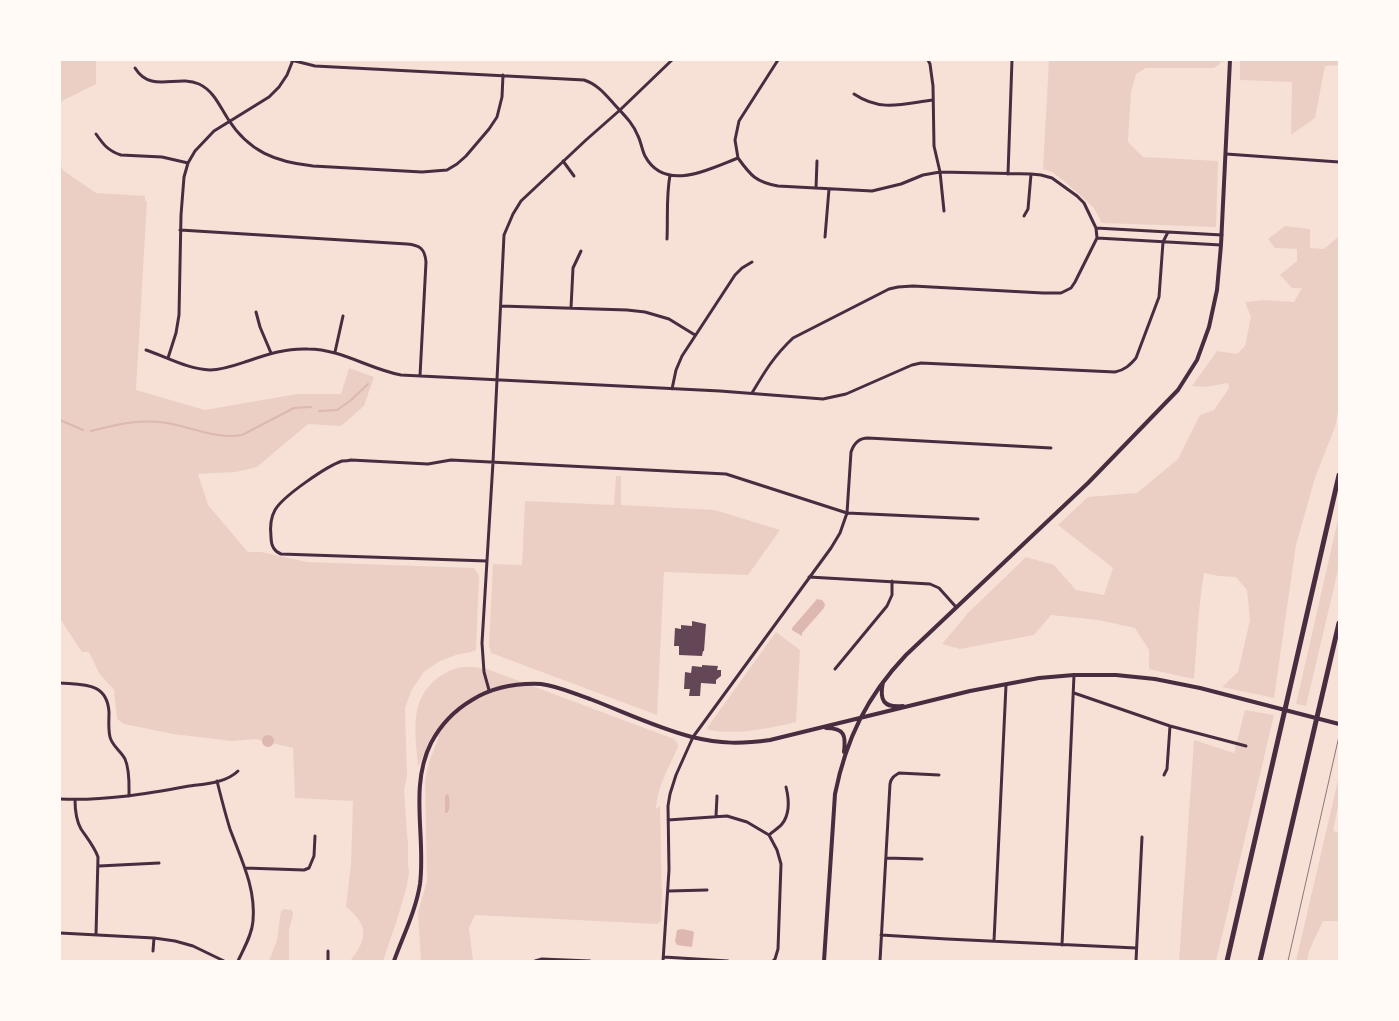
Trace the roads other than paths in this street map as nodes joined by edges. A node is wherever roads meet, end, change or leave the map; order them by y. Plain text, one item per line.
1 (292, 60) edge
2 (672, 60) edge
3 (778, 60) edge
4 (928, 60) edge
5 (1012, 60) edge
6 (1230, 60) edge
7 (135, 68) dead end
8 (503, 75) junction
9 (854, 94) dead end
10 (932, 100) junction
11 (620, 110) junction
12 (229, 121) junction
13 (96, 134) dead end
14 (1226, 154) junction
15 (738, 158) junction
16 (563, 161) junction
17 (817, 161) dead end
18 (1339, 162) edge
19 (188, 163) junction
20 (940, 172) junction
21 (1008, 174) junction
22 (1031, 174) junction
23 (670, 175) junction
24 (574, 176) dead end
25 (816, 188) junction
26 (829, 188) junction
27 (944, 211) dead end
28 (1024, 216) dead end
29 (1096, 228) junction
30 (180, 230) junction
31 (1168, 232) junction
32 (1222, 234) junction
33 (825, 237) dead end
34 (1097, 238) junction
35 (667, 239) dead end
36 (1163, 242) junction
37 (1221, 245) junction
38 (581, 251) dead end
39 (752, 262) dead end
40 (501, 306) junction
41 (571, 308) junction
42 (256, 312) dead end
43 (343, 316) dead end
44 (695, 336) junction
45 (146, 350) dead end
46 (335, 352) junction
47 (271, 353) junction
48 (168, 358) junction
49 (420, 376) junction
50 (497, 380) junction
51 (672, 389) junction
52 (752, 393) junction
53 (1051, 448) dead end
54 (493, 462) junction
55 (1339, 475) edge
56 (847, 513) junction
57 (978, 519) dead end
58 (487, 561) junction
59 (810, 577) junction
60 (892, 581) junction
61 (956, 607) junction
62 (1339, 623) edge
63 (835, 669) dead end
64 (1074, 675) junction
65 (883, 681) junction
66 (60, 683) edge
67 (1006, 685) junction
68 (489, 690) junction
69 (1074, 693) junction
70 (920, 704) junction
71 (860, 719) junction
72 (1339, 724) edge
73 (1170, 726) junction
74 (818, 728) junction
75 (693, 737) junction
76 (1246, 746) dead end
77 (844, 758) junction
78 (238, 771) dead end
79 (938, 775) dead end
80 (1164, 775) dead end
81 (217, 781) junction
82 (786, 787) dead end
83 (129, 796) junction
84 (717, 796) dead end
85 (60, 800) edge
86 (74, 800) junction
87 (716, 816) junction
88 (668, 820) junction
89 (769, 835) junction
90 (315, 836) dead end
91 (1142, 837) dead end
92 (886, 858) junction
93 (922, 859) dead end
94 (159, 863) dead end
95 (99, 866) junction
96 (245, 868) junction
97 (707, 890) dead end
98 (669, 891) junction
99 (60, 933) edge
100 (96, 935) junction
101 (881, 935) junction
102 (154, 938) junction
103 (994, 941) junction
104 (1062, 945) junction
105 (1136, 948) junction
106 (153, 951) dead end
107 (328, 951) dead end
108 (664, 957) junction
109 (224, 961) edge
110 (238, 961) edge
111 (328, 961) edge
112 (394, 961) edge
113 (535, 961) edge
114 (590, 961) edge
115 (663, 961) edge
116 (728, 961) edge
117 (773, 961) edge
118 (824, 961) edge
119 (880, 961) edge
120 (1136, 961) edge
121 (1227, 961) edge
122 (1260, 961) edge

1 - 8 street
1 - 12 street
2 - 11 street
3 - 15 street
4 - 10 street
5 - 21 street
6 - 14 main road
7 - 12 street
8 - 11 street
8 - 12 street
9 - 10 street
10 - 20 street
11 - 16 street
11 - 23 street
12 - 19 street
13 - 19 street
14 - 18 street
14 - 32 main road
15 - 23 street
15 - 25 street
16 - 24 street
16 - 40 street
17 - 25 street
19 - 30 street
20 - 21 street
20 - 26 street
20 - 27 street
21 - 22 street
22 - 28 street
22 - 29 street
23 - 35 street
25 - 26 street
26 - 33 street
29 - 31 street
29 - 34 street
30 - 48 street
30 - 49 street
31 - 32 street
31 - 36 street
32 - 37 main road
34 - 36 street
34 - 52 street
36 - 37 street
36 - 52 street
37 - 61 main road
38 - 41 street
39 - 44 street
40 - 41 street
40 - 50 street
41 - 44 street
42 - 47 street
43 - 46 street
44 - 51 street
45 - 48 street
46 - 47 street
46 - 49 street
47 - 48 street
49 - 50 street
50 - 51 street
50 - 54 street
51 - 52 street
53 - 56 street
54 - 56 street
54 - 58 street
54 - 58 street
55 - 121 highway
56 - 57 street
56 - 59 street
58 - 68 street
59 - 60 street
59 - 75 street
60 - 61 street
60 - 63 street
61 - 65 main road
62 - 122 highway
64 - 67 main road
64 - 69 street
64 - 72 main road
65 - 70 main road
65 - 71 main road
66 - 83 street
67 - 70 main road
67 - 103 street
68 - 75 main road
68 - 112 main road
69 - 73 street
69 - 104 street
70 - 71 main road
71 - 74 main road
71 - 77 main road
73 - 76 street
73 - 80 street
74 - 75 main road
74 - 77 main road
75 - 88 street
77 - 118 main road
78 - 81 street
79 - 92 street
81 - 83 street
81 - 96 street
82 - 89 street
83 - 86 street
84 - 87 street
85 - 86 street
86 - 95 street
87 - 88 street
87 - 89 street
88 - 98 street
89 - 117 street
90 - 96 street
91 - 105 street
92 - 93 street
92 - 101 street
94 - 95 street
95 - 100 street
96 - 110 street
97 - 98 street
98 - 108 street
99 - 100 street
100 - 102 street
101 - 103 street
101 - 119 street
102 - 106 street
102 - 109 street
103 - 104 street
104 - 105 street
105 - 120 street
107 - 111 street
108 - 115 street
108 - 116 street
113 - 114 street

